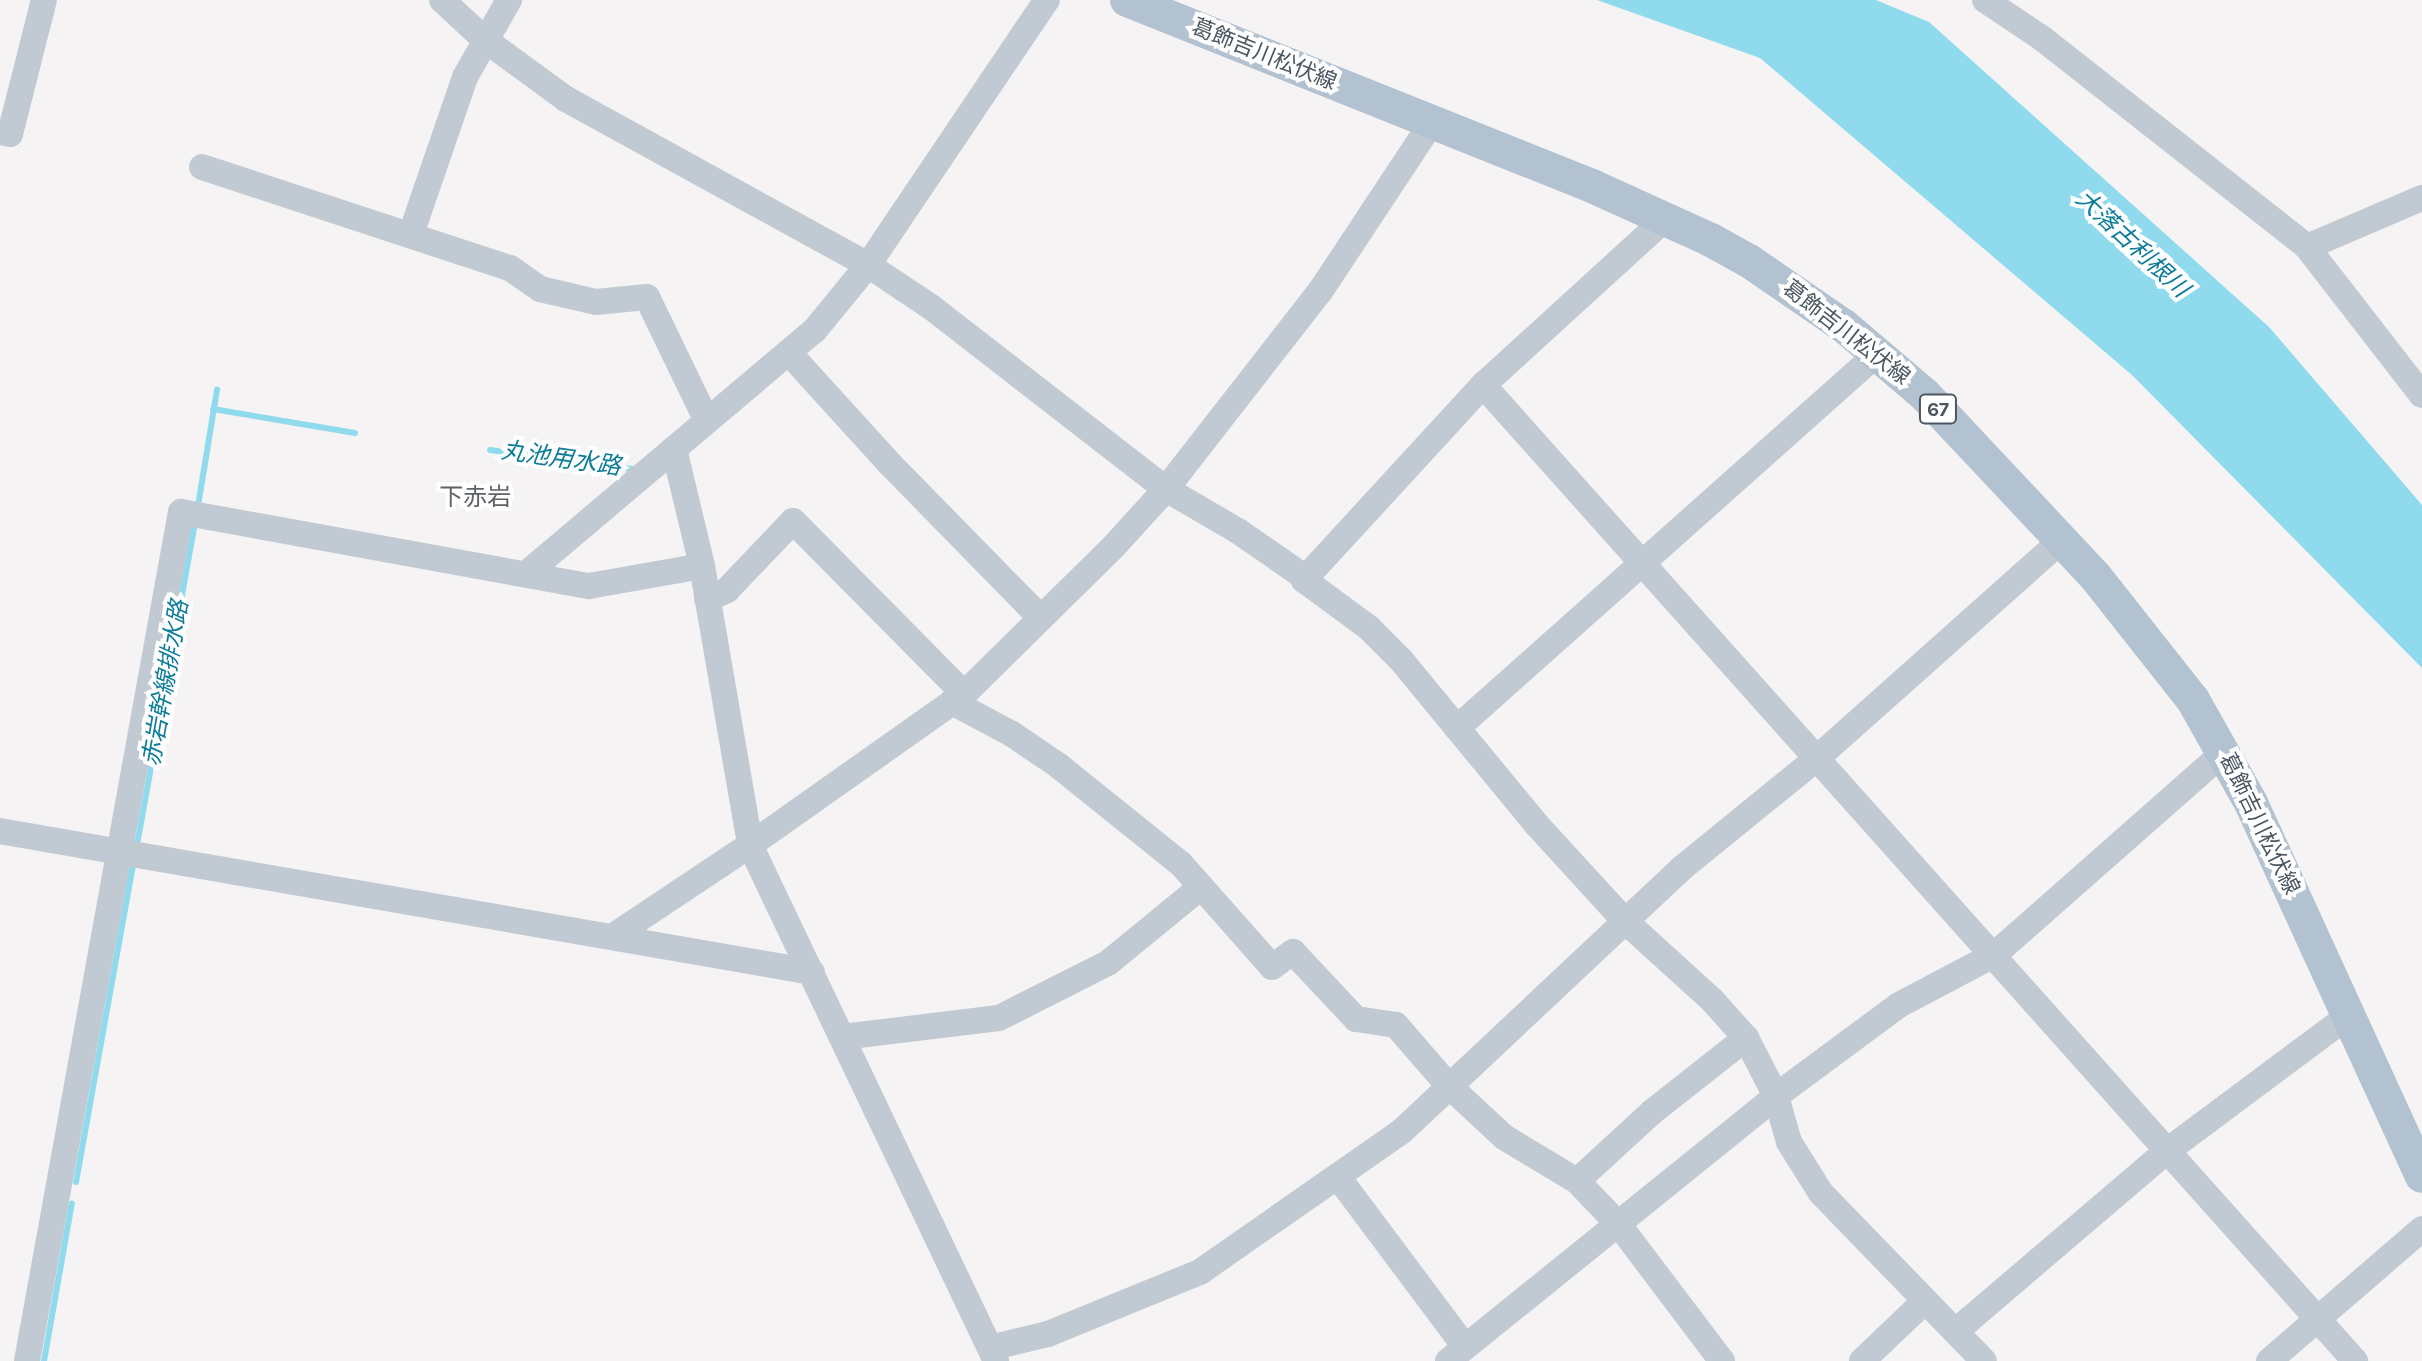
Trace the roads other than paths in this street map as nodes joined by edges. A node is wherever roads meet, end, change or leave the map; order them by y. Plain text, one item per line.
1 (44, 0) edge
2 (442, 0) edge
3 (509, 0) edge
4 (1047, 0) edge
5 (1127, 0) edge
6 (1985, 0) edge
7 (484, 39) junction
8 (1432, 122) junction
9 (0, 132) edge
10 (202, 167) dead end
11 (2422, 198) edge
12 (1665, 219) junction
13 (411, 234) junction
14 (2307, 247) junction
15 (868, 265) junction
16 (789, 353) junction
17 (1878, 353) junction
18 (1483, 385) junction
19 (2422, 395) edge
20 (706, 419) junction
21 (674, 449) junction
22 (1166, 489) junction
23 (2062, 540) junction
24 (1643, 565) junction
25 (702, 566) junction
26 (526, 574) junction
27 (1306, 578) junction
28 (707, 599) junction
29 (1040, 617) junction
30 (958, 698) junction
31 (1457, 728) junction
32 (2224, 752) junction
33 (1816, 759) junction
34 (0, 831) edge
35 (750, 845) junction
36 (119, 854) junction
37 (1201, 887) junction
38 (1625, 921) junction
39 (612, 937) junction
40 (1994, 955) junction
41 (812, 972) junction
42 (2347, 1017) junction
43 (842, 1037) junction
44 (1746, 1038) junction
45 (1448, 1085) junction
46 (1776, 1096) junction
47 (2167, 1151) junction
48 (2422, 1176) edge
49 (1338, 1177) junction
50 (1577, 1181) junction
51 (1619, 1225) junction
52 (2422, 1229) edge
53 (1925, 1301) junction
54 (2318, 1319) junction
55 (1956, 1331) junction
56 (1457, 1354) edge
57 (993, 1355) edge
58 (27, 1361) edge
59 (1722, 1361) edge
60 (1862, 1361) edge
61 (1984, 1361) edge
62 (2269, 1361) edge
63 (2355, 1361) edge

1 - 9 street
2 - 7 street
3 - 7 street
4 - 15 street
5 - 8 main road, 葛飾吉川松伏線 / 67
6 - 14 street
7 - 13 street
7 - 15 street
8 - 12 main road, 葛飾吉川松伏線 / 67
8 - 22 street
10 - 13 street
11 - 14 street
12 - 17 main road, 葛飾吉川松伏線 / 67
12 - 18 street
13 - 20 street
14 - 19 street
15 - 16 street
15 - 22 street
16 - 20 street
16 - 29 street
17 - 23 main road, 葛飾吉川松伏線 / 67
17 - 24 street
18 - 24 street
18 - 27 street
20 - 21 street
21 - 25 street
21 - 26 street
22 - 27 street
22 - 29 street
23 - 32 main road, 葛飾吉川松伏線 / 67
23 - 33 street
24 - 31 street
24 - 33 street
25 - 26 street
25 - 28 street
26 - 36 street
27 - 31 street
28 - 30 street
28 - 35 street
29 - 30 street
30 - 35 street
30 - 37 street
31 - 38 street
32 - 40 street
32 - 42 main road, 葛飾吉川松伏線 / 67
33 - 38 street
33 - 40 street
34 - 36 street
35 - 39 street
35 - 41 street
36 - 39 street
36 - 58 street
37 - 43 street
37 - 45 street
38 - 44 street
38 - 45 street
39 - 41 street
40 - 46 street
40 - 47 street
41 - 43 street
42 - 47 street
42 - 48 main road, 葛飾吉川松伏線 / 67
43 - 57 street
44 - 46 street
44 - 50 street
45 - 49 street
45 - 50 street
46 - 51 street
46 - 53 street
47 - 54 street
47 - 55 street
49 - 56 street
49 - 57 street
50 - 51 street
51 - 56 street
51 - 59 street
52 - 54 street
53 - 55 street
53 - 60 street
54 - 62 street
54 - 63 street
55 - 61 street

